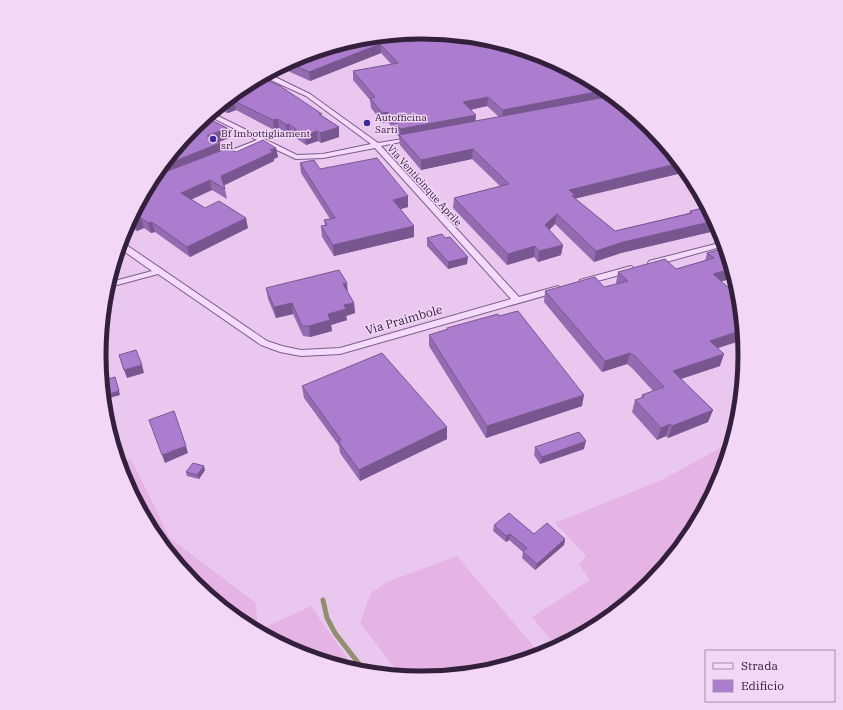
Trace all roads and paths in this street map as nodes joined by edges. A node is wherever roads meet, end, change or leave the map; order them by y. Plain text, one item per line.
1 (271, 77) edge
2 (214, 116) edge
3 (423, 136) edge
4 (261, 141) junction
5 (376, 145) junction
6 (211, 161) edge
7 (718, 246) edge
8 (124, 248) edge
9 (160, 271) junction
10 (114, 284) edge
11 (517, 300) junction

1 - 5 street, Via Venticinque Aprile
2 - 4 street
3 - 5 street
4 - 5 street
4 - 6 street
5 - 11 street, Via Venticinque Aprile
7 - 11 street, Via Praimbole
8 - 9 street, Via Praimbole
9 - 10 street
9 - 11 street, Via Praimbole

